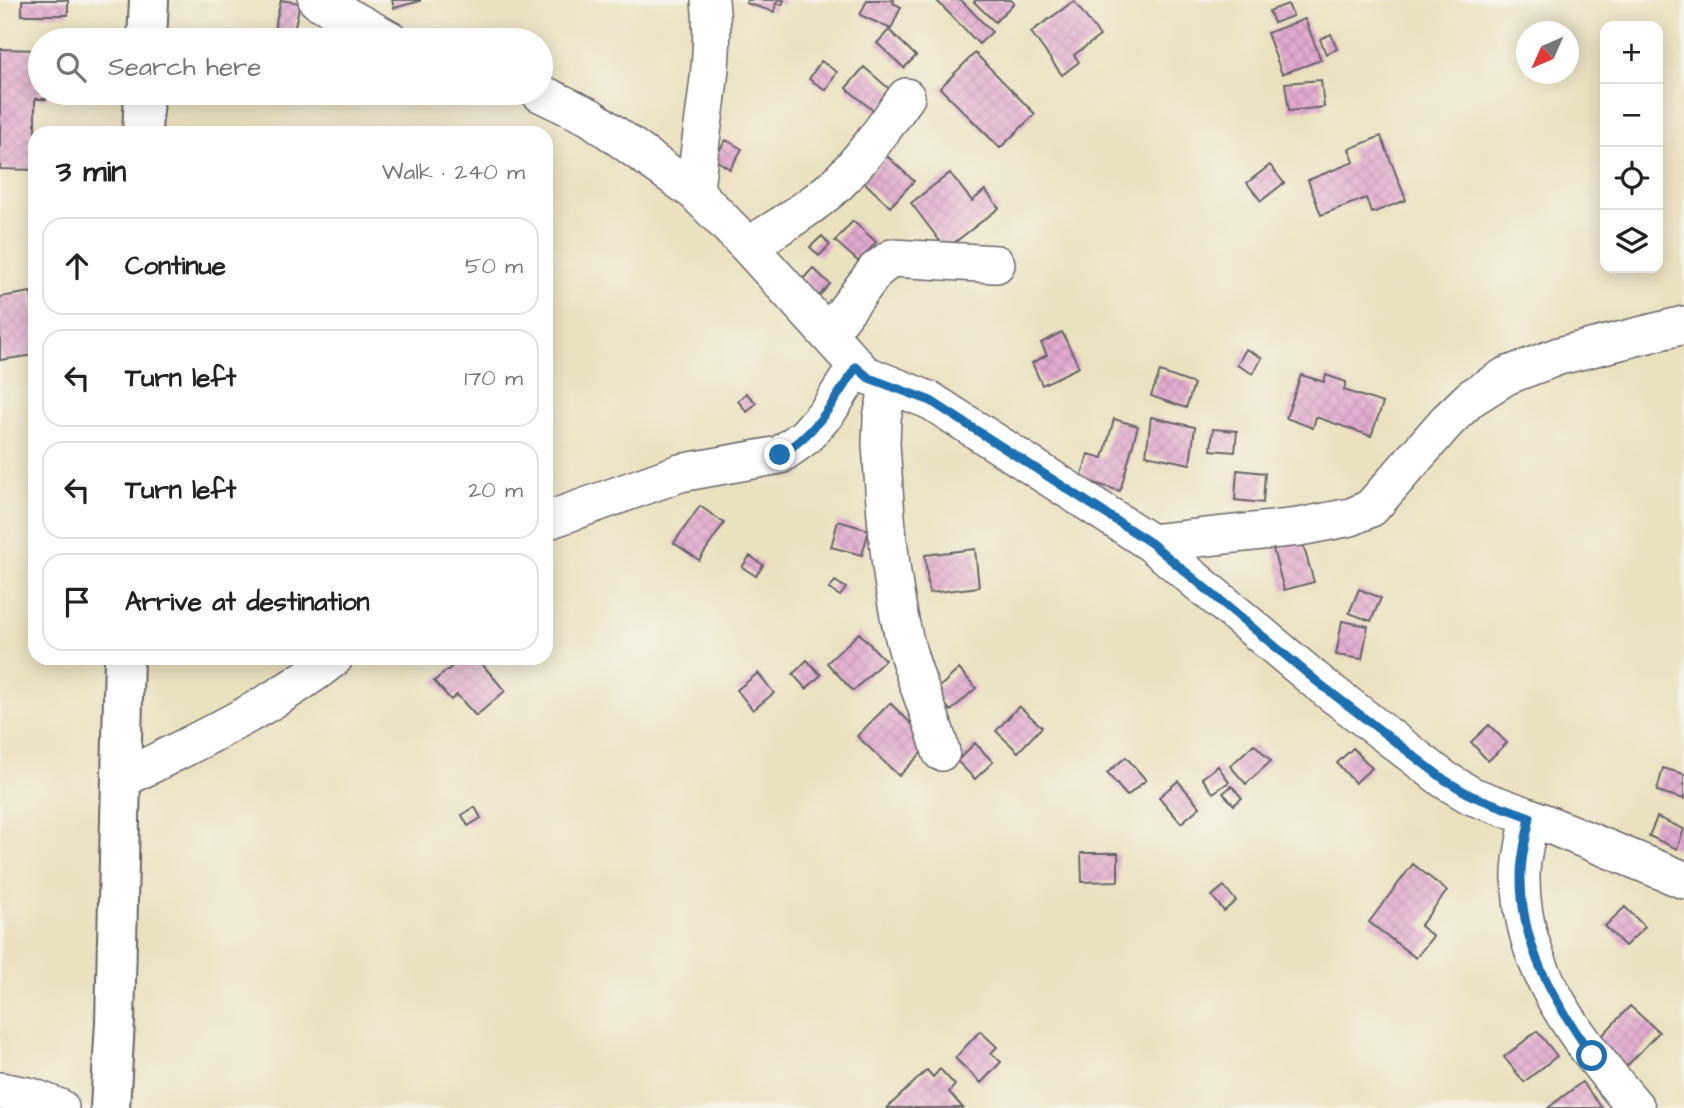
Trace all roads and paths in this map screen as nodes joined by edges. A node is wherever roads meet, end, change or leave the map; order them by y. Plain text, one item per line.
1 (149, 0) edge
2 (317, 0) edge
3 (710, 0) edge
4 (148, 28) edge
5 (368, 28) edge
6 (906, 97) dead end
7 (553, 99) edge
8 (143, 105) edge
9 (142, 126) edge
10 (695, 192) junction
11 (748, 246) junction
12 (996, 264) dead end
13 (1684, 325) edge
14 (829, 333) junction
15 (856, 367) junction
16 (889, 384) junction
17 (553, 518) edge
18 (1151, 543) junction
19 (124, 665) edge
20 (325, 665) edge
21 (941, 752) dead end
22 (121, 780) junction
23 (1530, 817) junction
24 (1684, 880) edge
25 (0, 1091) edge
26 (60, 1108) edge
27 (110, 1108) edge
28 (1636, 1108) edge

1 - 4 main road
2 - 5 street
3 - 10 street
6 - 11 street
7 - 10 street
8 - 9 main road
10 - 11 street
11 - 14 street
12 - 14 street
13 - 18 street
14 - 15 street
15 - 16 street
15 - 17 street
16 - 18 street
16 - 21 street
18 - 23 street
19 - 22 main road
20 - 22 street
22 - 27 main road
23 - 24 street
23 - 28 street
25 - 26 street

